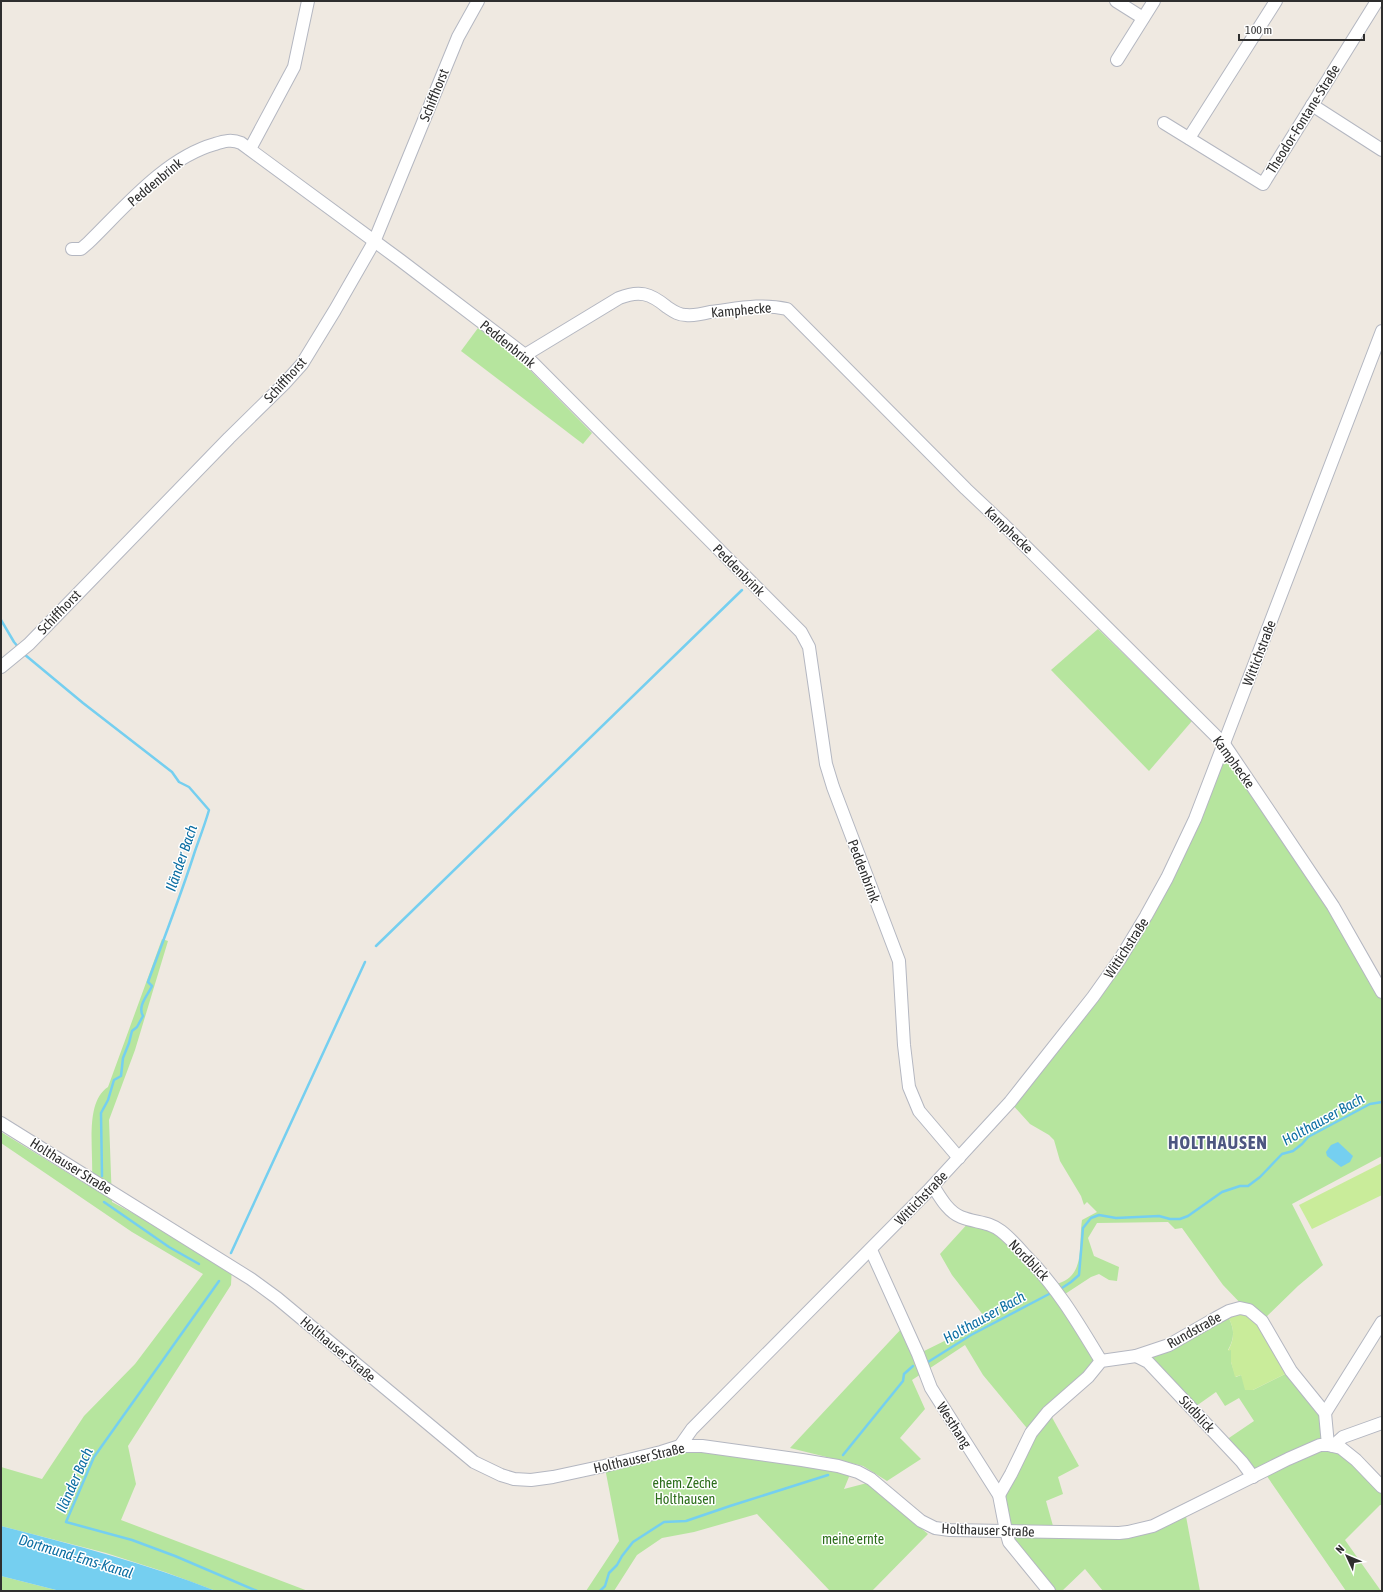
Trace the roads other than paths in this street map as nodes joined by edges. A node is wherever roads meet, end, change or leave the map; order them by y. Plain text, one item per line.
1 (308, 1) edge
2 (478, 1) edge
3 (1116, 1) edge
4 (1154, 1) edge
5 (1276, 1) edge
6 (1377, 1) edge
7 (1143, 18) junction
8 (1117, 60) dead end
9 (1312, 105) junction
10 (1164, 123) dead end
11 (1189, 138) junction
12 (250, 149) junction
13 (1382, 150) edge
14 (374, 242) junction
15 (72, 249) dead end
16 (1382, 330) edge
17 (525, 355) junction
18 (1, 667) edge
19 (1224, 744) junction
20 (1382, 992) edge
21 (1, 1123) edge
22 (959, 1158) junction
23 (933, 1186) junction
24 (871, 1250) junction
25 (1382, 1322) edge
26 (1136, 1356) junction
27 (1101, 1361) junction
28 (1325, 1413) junction
29 (1382, 1423) edge
30 (1331, 1445) junction
31 (680, 1446) junction
32 (1253, 1477) junction
33 (1382, 1487) edge
34 (999, 1495) junction
35 (1006, 1531) junction
36 (1049, 1591) edge

1 - 12 street
2 - 14 street, Schiffhorst
3 - 7 street
4 - 7 street
5 - 11 street
6 - 9 street, Theodor-Fontane-Straße
7 - 8 street
9 - 11 street, Theodor-Fontane-Straße
9 - 13 street
10 - 11 street, Theodor-Fontane-Straße
12 - 14 street, Peddenbrink
12 - 15 street, Peddenbrink
14 - 17 street, Peddenbrink
14 - 18 street, Schiffhorst
16 - 19 street, Wittichstraße
17 - 19 street, Kamphecke
17 - 22 street, Peddenbrink
19 - 20 street, Kamphecke
19 - 22 street, Wittichstraße
21 - 31 street, Holthauser Straße
22 - 23 street, Wittichstraße
23 - 24 street, Wittichstraße
23 - 27 street, Nordblick
24 - 31 street, Wittichstraße
24 - 34 street, Westhang
25 - 28 street
26 - 27 street, Rundstraße
26 - 28 street, Rundstraße
26 - 32 street, Südblick
27 - 34 street
28 - 30 street
29 - 30 street
30 - 32 street, Holthauser Straße
30 - 33 street
31 - 35 street, Holthauser Straße
32 - 35 street, Holthauser Straße
34 - 35 street, Westhang
35 - 36 street, Westhang

